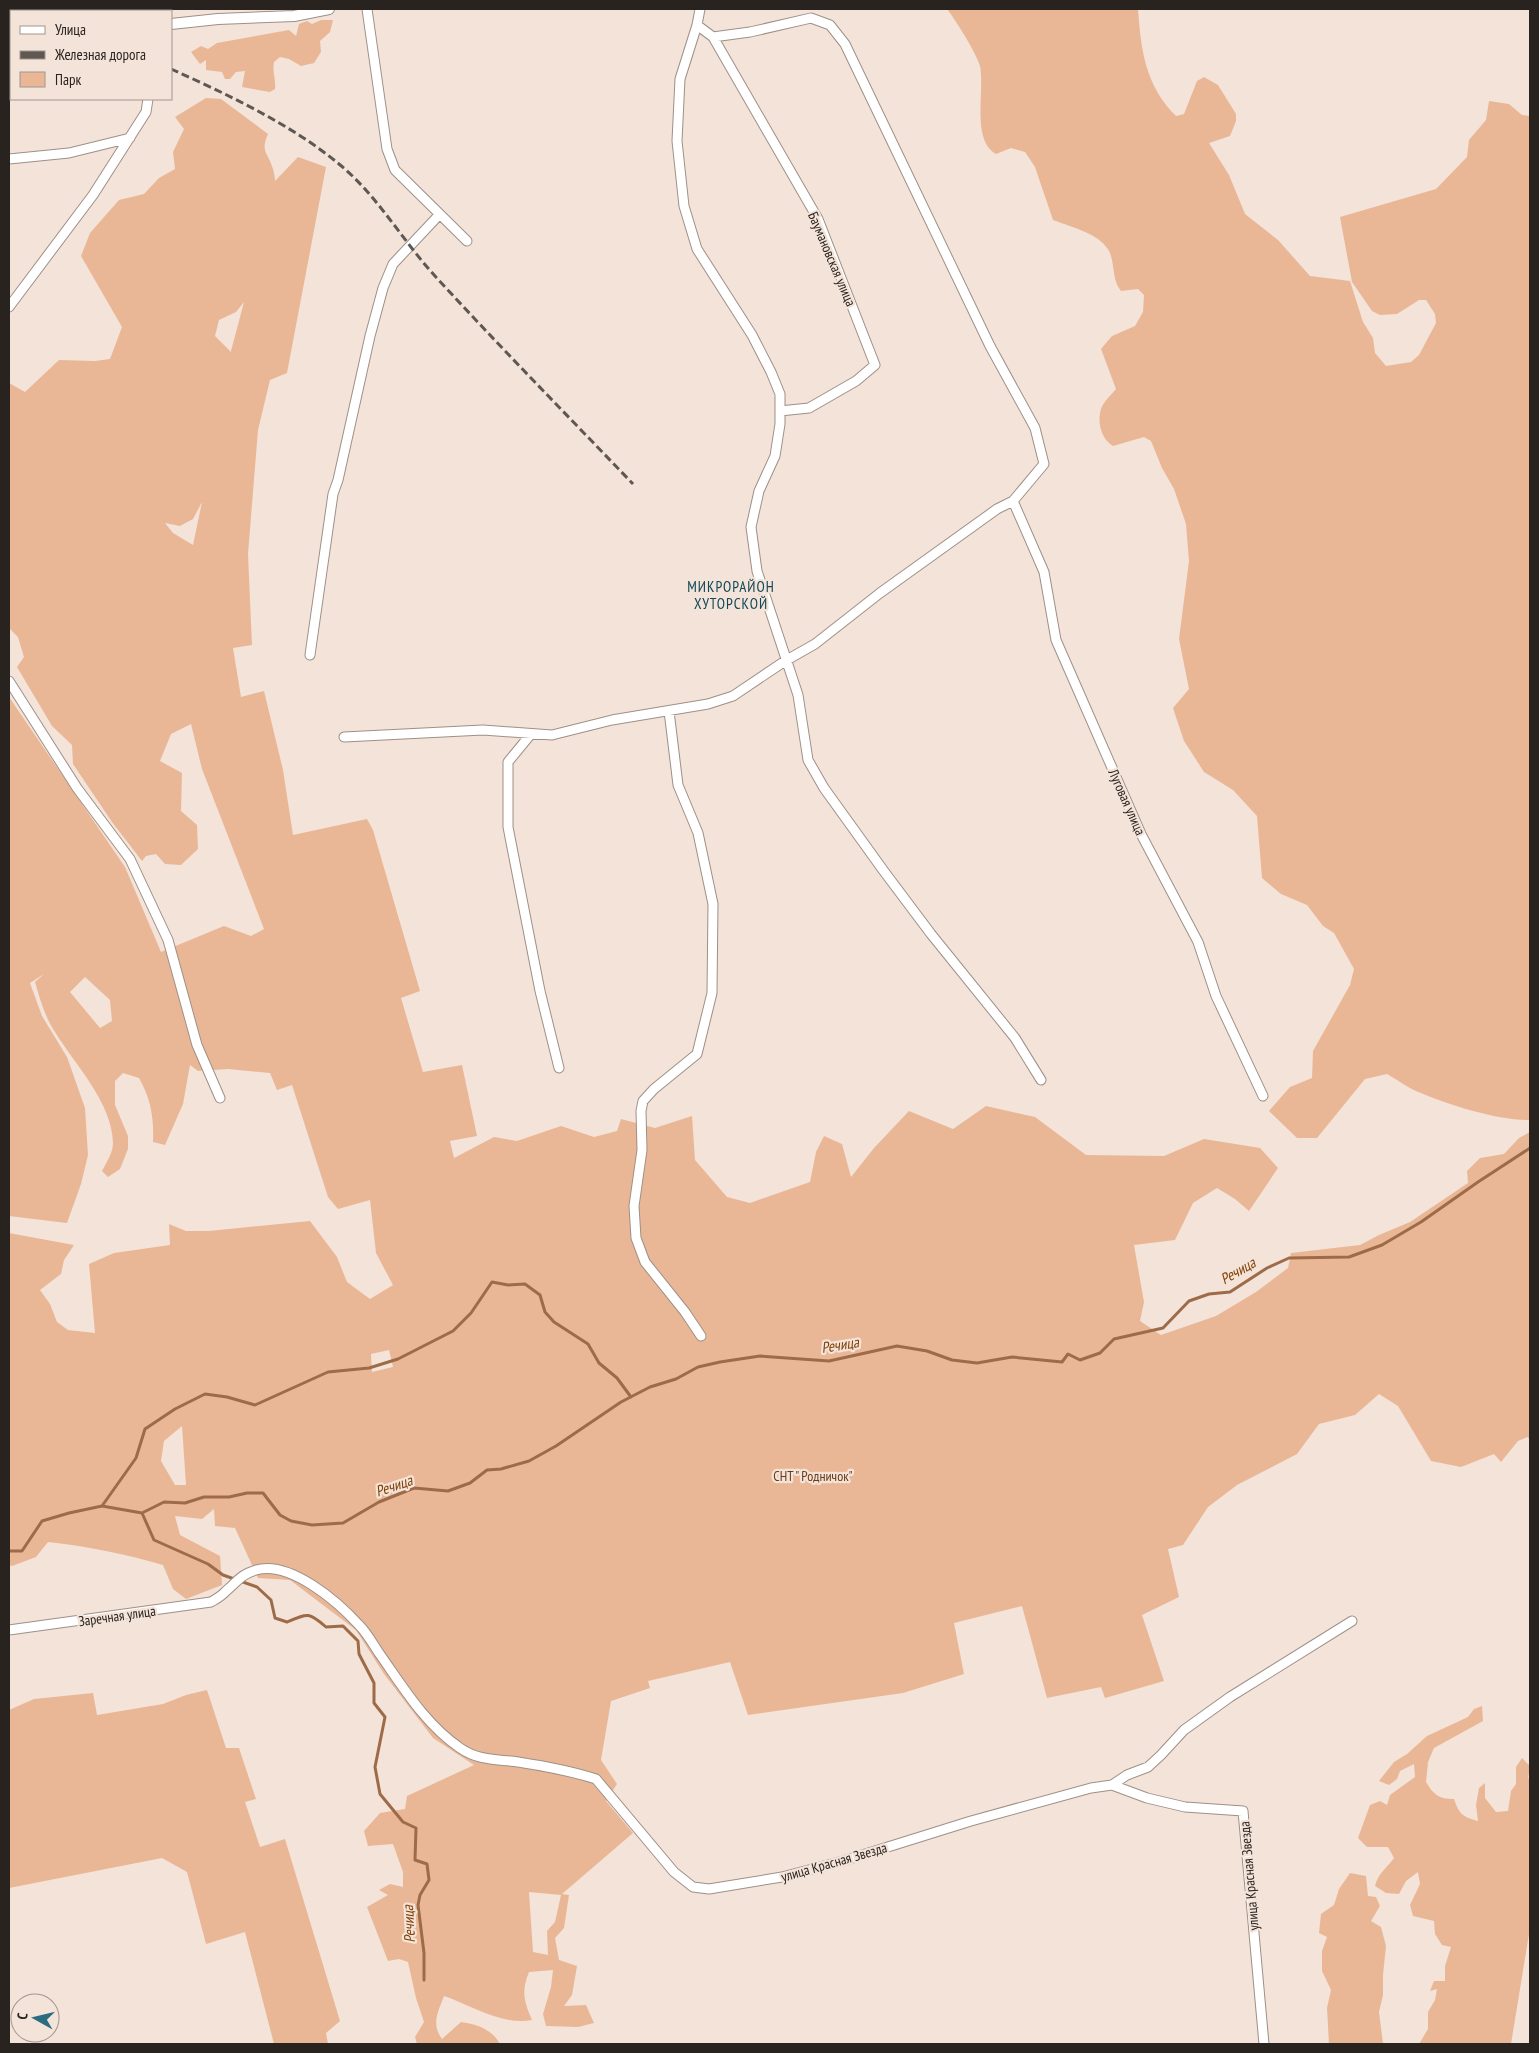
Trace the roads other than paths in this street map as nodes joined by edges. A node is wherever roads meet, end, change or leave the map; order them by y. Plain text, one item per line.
1 (329, 9) edge
2 (367, 9) edge
3 (700, 9) edge
4 (172, 24) edge
5 (697, 25) junction
6 (713, 37) junction
7 (148, 100) edge
8 (130, 138) junction
9 (9, 159) edge
10 (439, 215) junction
11 (467, 241) dead end
12 (9, 307) edge
13 (780, 410) junction
14 (1013, 501) junction
15 (310, 655) dead end
16 (785, 661) junction
17 (9, 681) edge
18 (669, 711) junction
19 (531, 734) junction
20 (344, 737) dead end
21 (559, 1068) dead end
22 (1041, 1080) dead end
23 (1263, 1096) dead end
24 (220, 1098) dead end
25 (701, 1336) dead end
26 (1352, 1621) dead end
27 (9, 1630) edge
28 (596, 1779) joint
29 (1112, 1785) junction
30 (1264, 2044) edge

1 - 4 street
2 - 10 street
3 - 5 street
5 - 6 street
5 - 13 street
6 - 13 street, Баумановская улица
6 - 14 street
7 - 8 street
8 - 9 street
8 - 12 street
10 - 11 street
10 - 15 street
13 - 16 street
14 - 16 street
14 - 23 street, Луговая улица
16 - 18 street
16 - 22 street
17 - 24 street
18 - 19 street
18 - 25 street
19 - 20 street
19 - 21 street
26 - 29 street, улица Красная Звезда
27 - 28 street, Заречная улица
28 - 29 street, улица Красная Звезда
29 - 30 street, улица Красная Звезда

